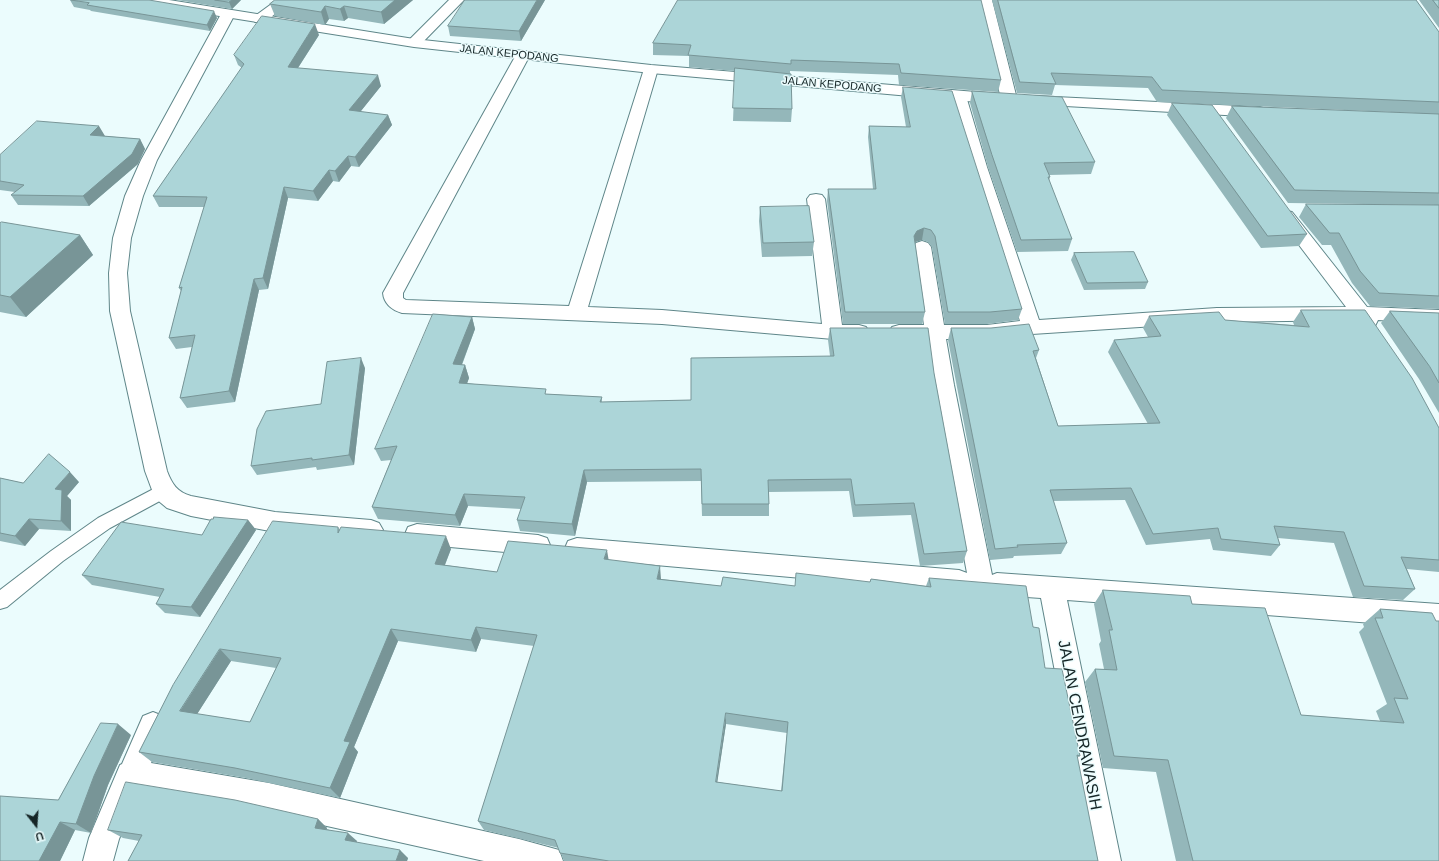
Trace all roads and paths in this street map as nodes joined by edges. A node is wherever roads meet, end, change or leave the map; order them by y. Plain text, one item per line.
1 (144, 0) edge
2 (285, 0) edge
3 (457, 0) edge
4 (985, 0) edge
5 (228, 14) junction
6 (260, 19) junction
7 (414, 43) junction
8 (523, 55) junction
9 (651, 69) junction
10 (958, 96) junction
11 (1009, 99) junction
12 (1212, 110) junction
13 (1274, 113) edge
14 (1225, 129) edge
15 (816, 198) dead end
16 (1306, 210) edge
17 (922, 247) dead end
18 (1363, 313) junction
19 (576, 314) junction
20 (1439, 316) edge
21 (1032, 327) junction
22 (833, 332) junction
23 (936, 332) junction
24 (1380, 339) edge
25 (163, 490) junction
26 (981, 583) junction
27 (1052, 589) junction
28 (0, 601) edge
29 (1439, 616) edge
30 (166, 703) edge
31 (130, 775) junction
32 (98, 861) edge
33 (548, 861) edge
34 (1106, 861) edge

1 - 5 street, JALAN KEPODANG
2 - 6 street
3 - 7 street
4 - 11 street
5 - 6 street, JALAN KEPODANG
5 - 25 street
6 - 7 street, JALAN KEPODANG
7 - 8 street, JALAN KEPODANG
8 - 9 street, JALAN KEPODANG
8 - 19 street
9 - 10 street, JALAN KEPODANG
9 - 19 street
10 - 11 street, JALAN KEPODANG
10 - 21 street
11 - 12 street, JALAN KEPODANG
12 - 13 street, JALAN KEPODANG
12 - 14 street
15 - 22 street
16 - 18 street
17 - 23 street
18 - 20 street
18 - 21 street
18 - 24 street
19 - 22 street
21 - 23 street
22 - 23 street
23 - 26 street
25 - 26 street
25 - 28 lane
26 - 27 street
27 - 29 street
27 - 34 street, JALAN CENDRAWASIH
30 - 31 street
31 - 32 street
31 - 33 street

